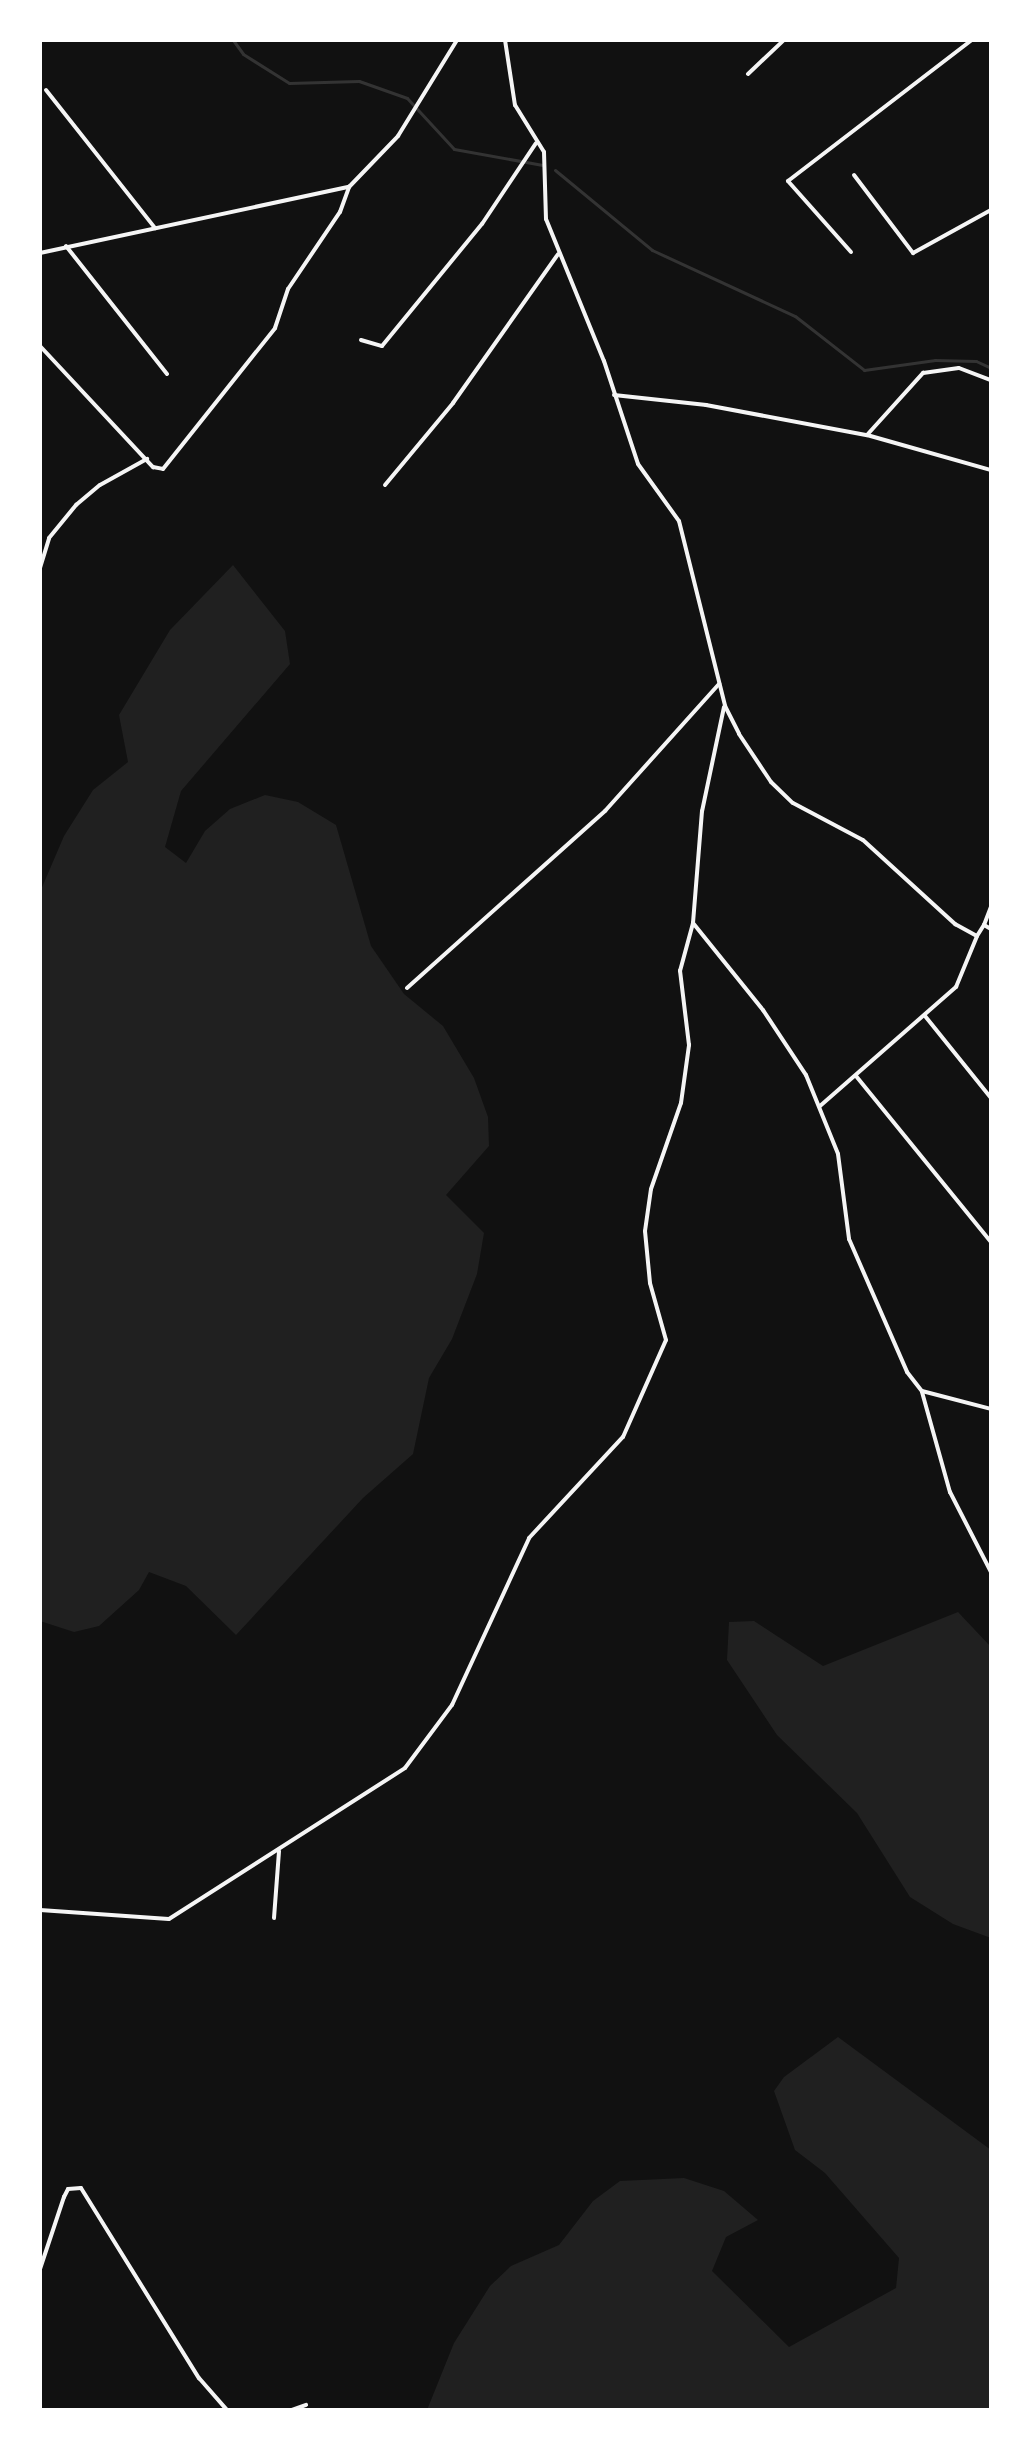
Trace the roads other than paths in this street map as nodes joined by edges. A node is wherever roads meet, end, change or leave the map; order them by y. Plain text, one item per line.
1 (457, 40) edge
2 (505, 40) edge
3 (784, 40) edge
4 (972, 40) edge
5 (748, 74) dead end
6 (46, 90) dead end
7 (537, 143) junction
8 (854, 175) dead end
9 (349, 187) junction
10 (991, 210) edge
11 (155, 228) junction
12 (66, 246) junction
13 (851, 252) dead end
14 (40, 253) edge
15 (558, 254) junction
16 (361, 340) dead end
17 (40, 346) edge
18 (167, 374) dead end
19 (991, 380) edge
20 (613, 395) junction
21 (867, 435) junction
22 (147, 459) junction
23 (991, 470) edge
24 (385, 485) dead end
25 (40, 568) edge
26 (719, 684) junction
27 (725, 706) junction
28 (991, 907) edge
29 (693, 923) junction
30 (984, 925) junction
31 (991, 929) edge
32 (977, 936) junction
33 (407, 988) dead end
34 (925, 1016) junction
35 (856, 1076) junction
36 (991, 1098) edge
37 (820, 1106) junction
38 (991, 1242) edge
39 (922, 1391) junction
40 (991, 1409) edge
41 (991, 1572) edge
42 (279, 1851) junction
43 (40, 1910) edge
44 (274, 1918) dead end
45 (40, 2269) edge
46 (306, 2405) dead end
47 (227, 2410) edge
48 (292, 2410) edge

1 - 9 street
2 - 7 street
3 - 5 street
4 - 13 street
6 - 11 street
7 - 15 street
7 - 16 street
8 - 10 street
9 - 11 street
9 - 22 street
11 - 12 street
12 - 14 street
12 - 18 street
15 - 20 street
15 - 24 street
17 - 22 street
19 - 21 street
20 - 21 street
20 - 26 street
21 - 23 street
22 - 25 street
26 - 27 street
26 - 33 street
27 - 29 street
27 - 32 street
28 - 30 street
29 - 37 street
29 - 42 street
30 - 31 street
30 - 32 street
32 - 34 street
34 - 35 street
34 - 36 street
35 - 37 street
35 - 38 street
37 - 39 street
39 - 40 street
39 - 41 street
42 - 43 street
42 - 44 street
45 - 47 street
46 - 48 street

